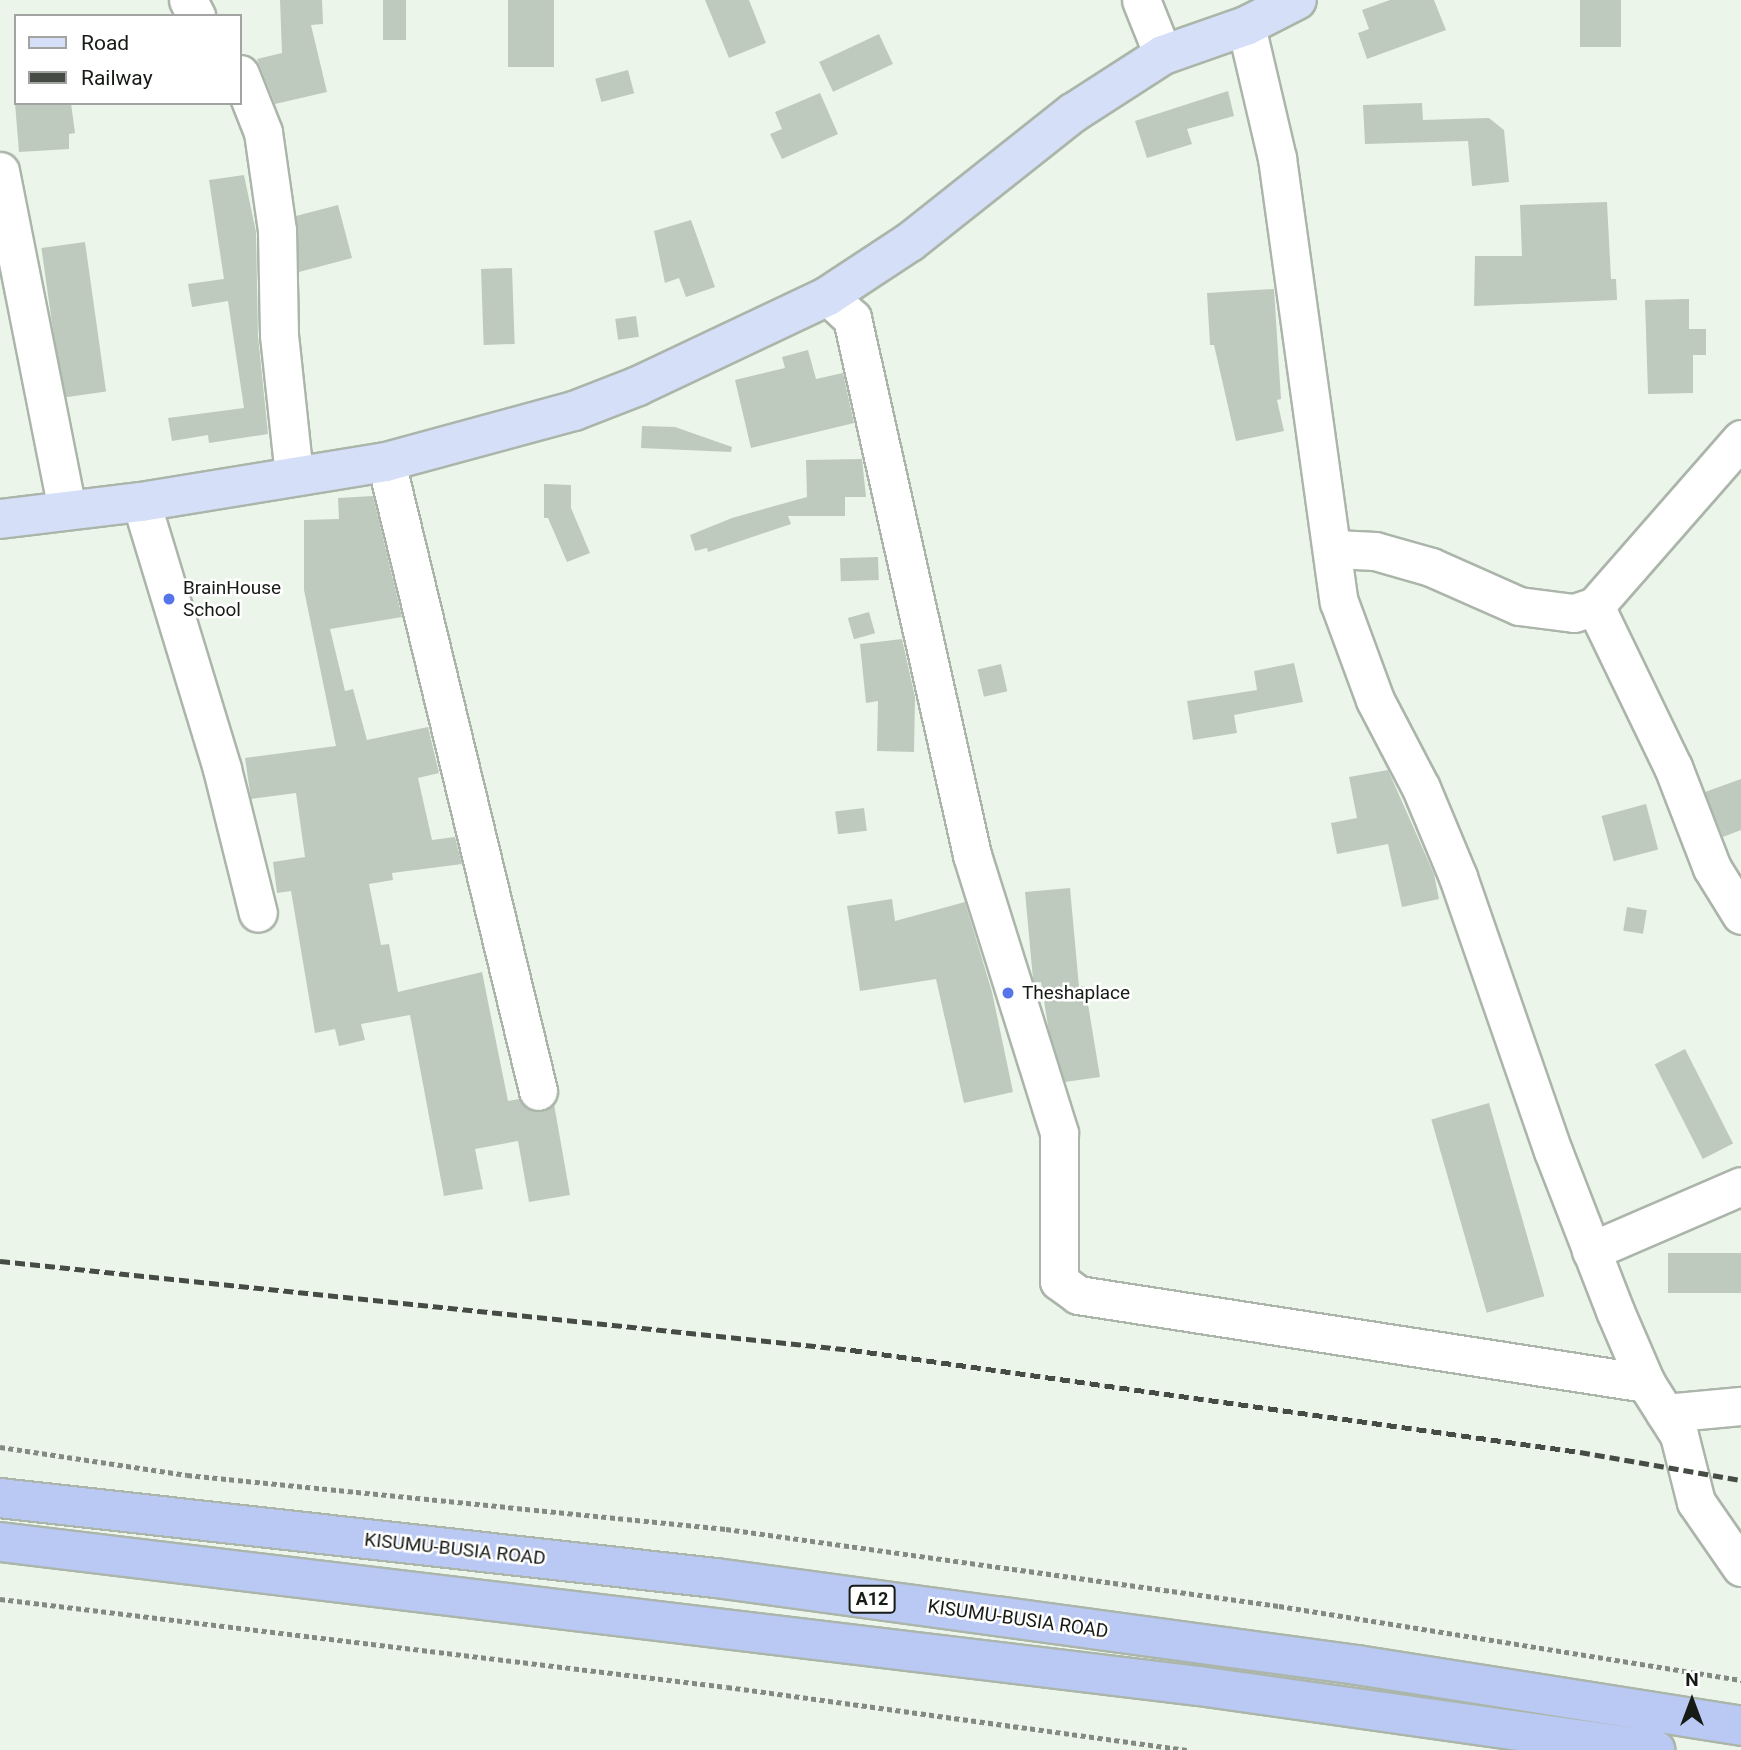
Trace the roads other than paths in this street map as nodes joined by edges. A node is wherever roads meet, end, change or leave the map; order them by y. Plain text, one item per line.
1 (1142, 0) edge
2 (1297, 0) edge
3 (1246, 26) junction
4 (1163, 55) junction
5 (242, 79) edge
6 (0, 171) edge
7 (828, 296) junction
8 (1741, 439) edge
9 (386, 462) junction
10 (294, 475) junction
11 (141, 502) junction
12 (67, 508) junction
13 (0, 519) edge
14 (1335, 548) junction
15 (1595, 606) junction
16 (258, 913) dead end
17 (1741, 915) edge
18 (538, 1091) dead end
19 (1741, 1186) edge
20 (1591, 1251) junction
21 (1656, 1398) junction
22 (1741, 1406) edge
23 (0, 1498) edge
24 (0, 1542) edge
25 (1741, 1567) edge
26 (1741, 1726) edge
27 (1656, 1750) edge

1 - 4 street
2 - 3 main road
3 - 4 main road
3 - 14 street
4 - 7 main road
5 - 10 street
6 - 12 street
7 - 9 main road
7 - 21 street
8 - 15 street
9 - 10 main road
9 - 18 street
10 - 11 main road
11 - 12 main road
11 - 16 street
12 - 13 main road
14 - 15 street
14 - 20 street
15 - 17 street
19 - 20 street
20 - 21 street
21 - 22 street
21 - 25 street
23 - 26 highway, KISUMU-BUSIA ROAD / A12
24 - 27 highway

